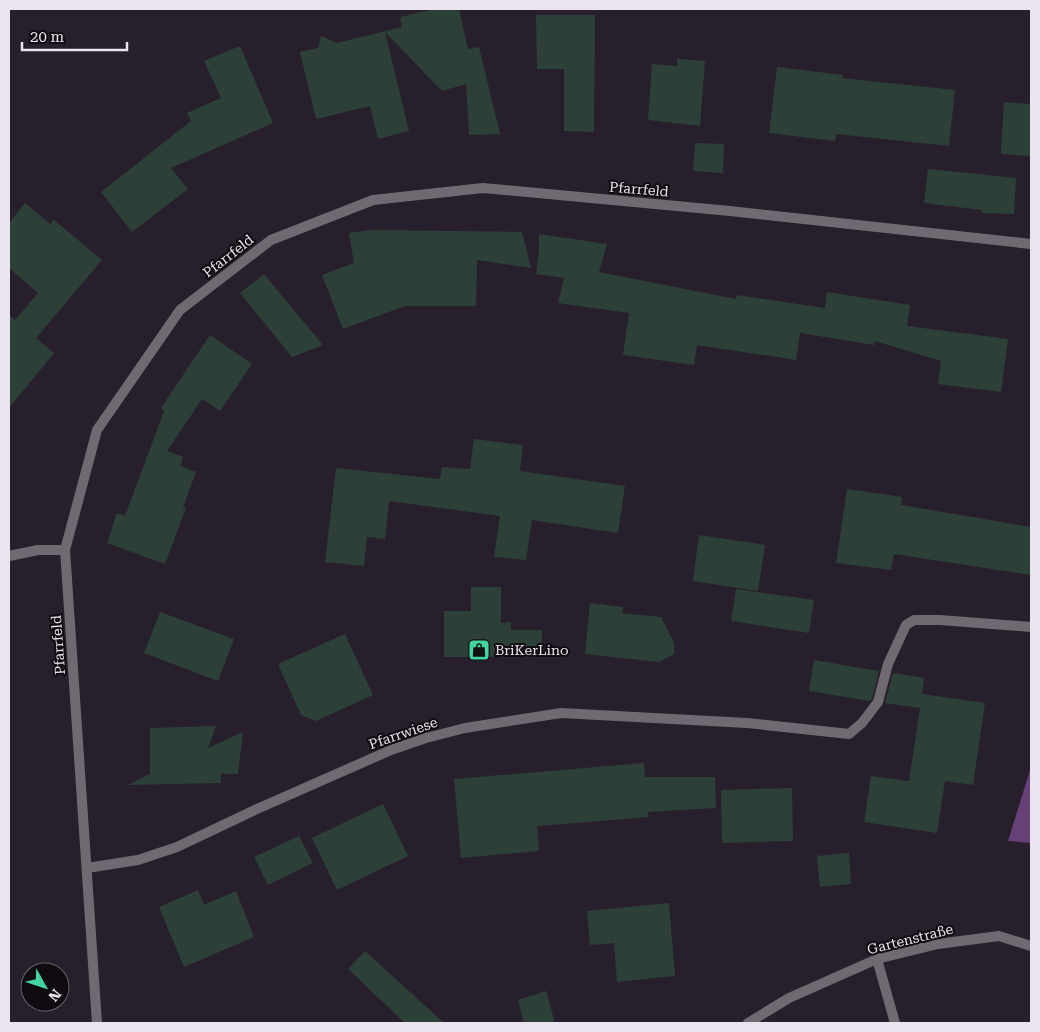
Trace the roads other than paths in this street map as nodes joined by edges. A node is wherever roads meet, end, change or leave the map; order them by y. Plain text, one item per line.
1 (1031, 244) edge
2 (66, 550) junction
3 (9, 556) edge
4 (1031, 627) edge
5 (87, 868) junction
6 (1031, 946) edge
7 (877, 959) junction
8 (98, 1023) edge
9 (748, 1023) edge
10 (895, 1023) edge

1 - 2 street, Pfarrfeld
2 - 3 street
2 - 5 street, Pfarrfeld
4 - 5 street, Pfarrwiese
5 - 8 street, Pfarrfeld
6 - 7 street, Gartenstraße
7 - 9 street, Gartenstraße
7 - 10 street

